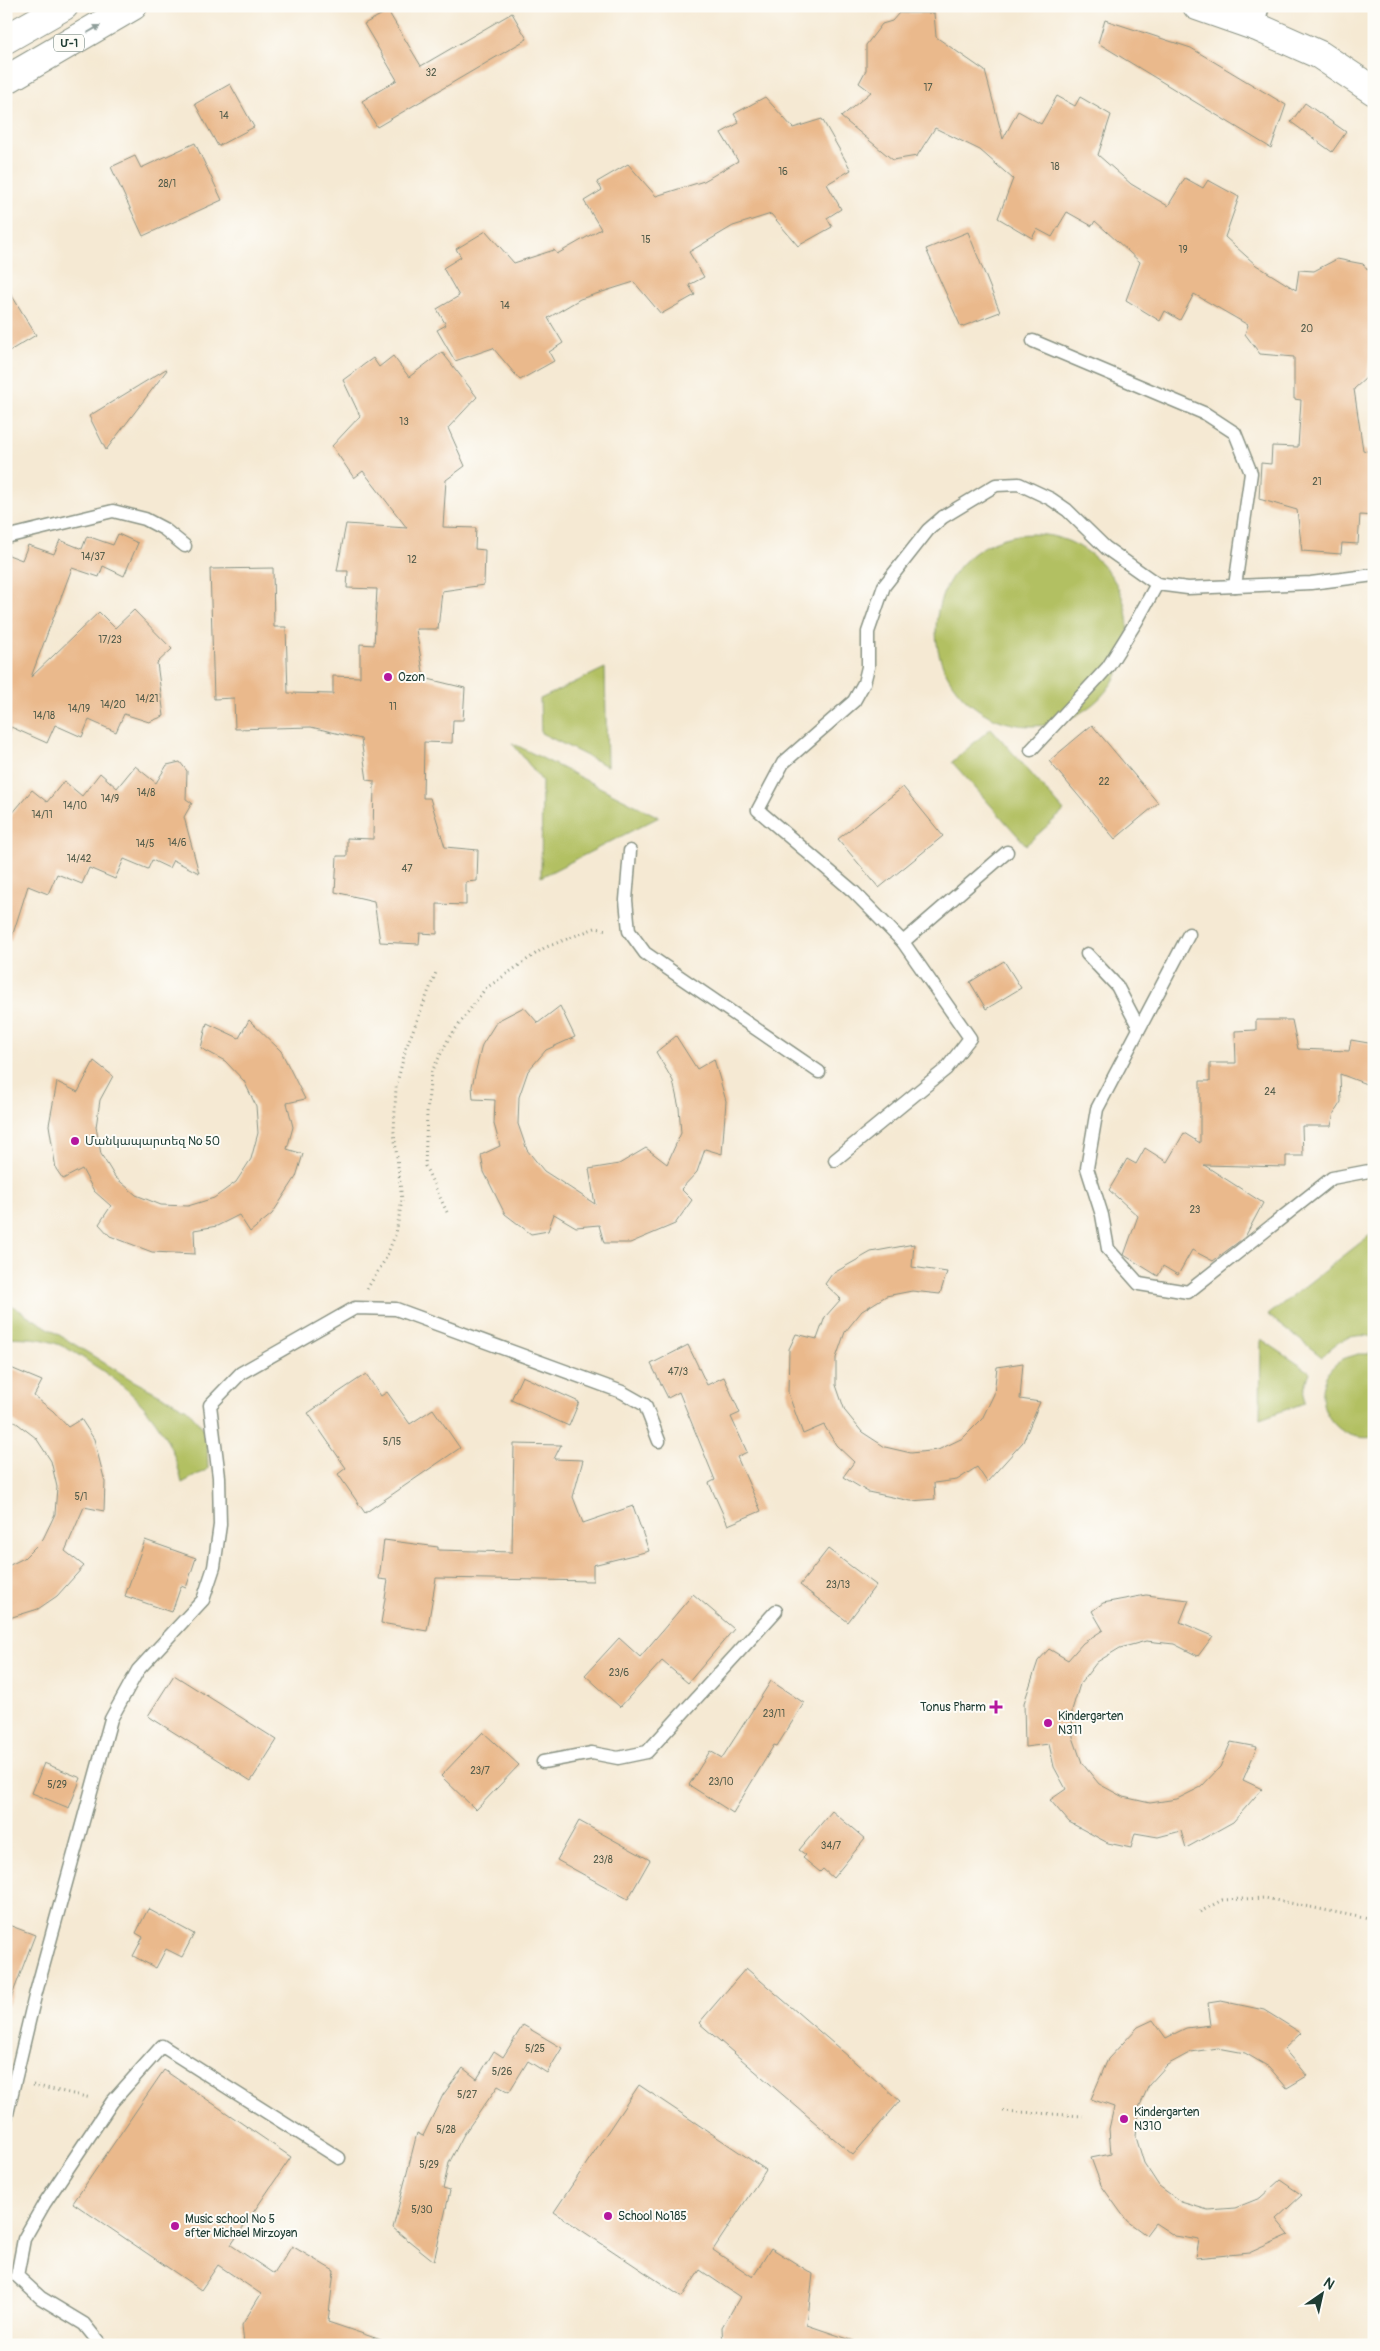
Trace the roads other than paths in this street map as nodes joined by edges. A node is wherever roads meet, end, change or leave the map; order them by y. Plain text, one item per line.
1 (64, 6) edge
2 (133, 6) edge
3 (1197, 6) edge
4 (1260, 17) edge
5 (6, 39) edge
6 (6, 80) edge
7 (1374, 91) edge
8 (1033, 341) dead end
9 (6, 537) edge
10 (185, 546) dead end
11 (1374, 575) edge
12 (1157, 584) junction
13 (1235, 586) junction
14 (1031, 750) dead end
15 (630, 851) dead end
16 (1007, 852) dead end
17 (1189, 934) dead end
18 (903, 942) junction
19 (1087, 954) dead end
20 (1139, 1028) junction
21 (819, 1072) dead end
22 (835, 1160) dead end
23 (1374, 1170) edge
24 (659, 1441) dead end
25 (776, 1611) dead end
26 (543, 1762) dead end
27 (6, 2118) edge
28 (339, 2158) dead end
29 (101, 2345) edge

1 - 5 main road
6 -> 2 main road, Մ-1
3 - 4 main road
4 - 7 main road
8 - 13 lane
9 - 10 lane
11 - 13 lane
12 - 13 lane
12 - 14 lane
12 - 18 lane
15 - 21 lane
16 - 18 lane
17 - 20 lane
18 - 22 lane
19 - 20 lane
20 - 23 lane
24 - 27 lane
25 - 26 lane
28 - 29 lane

